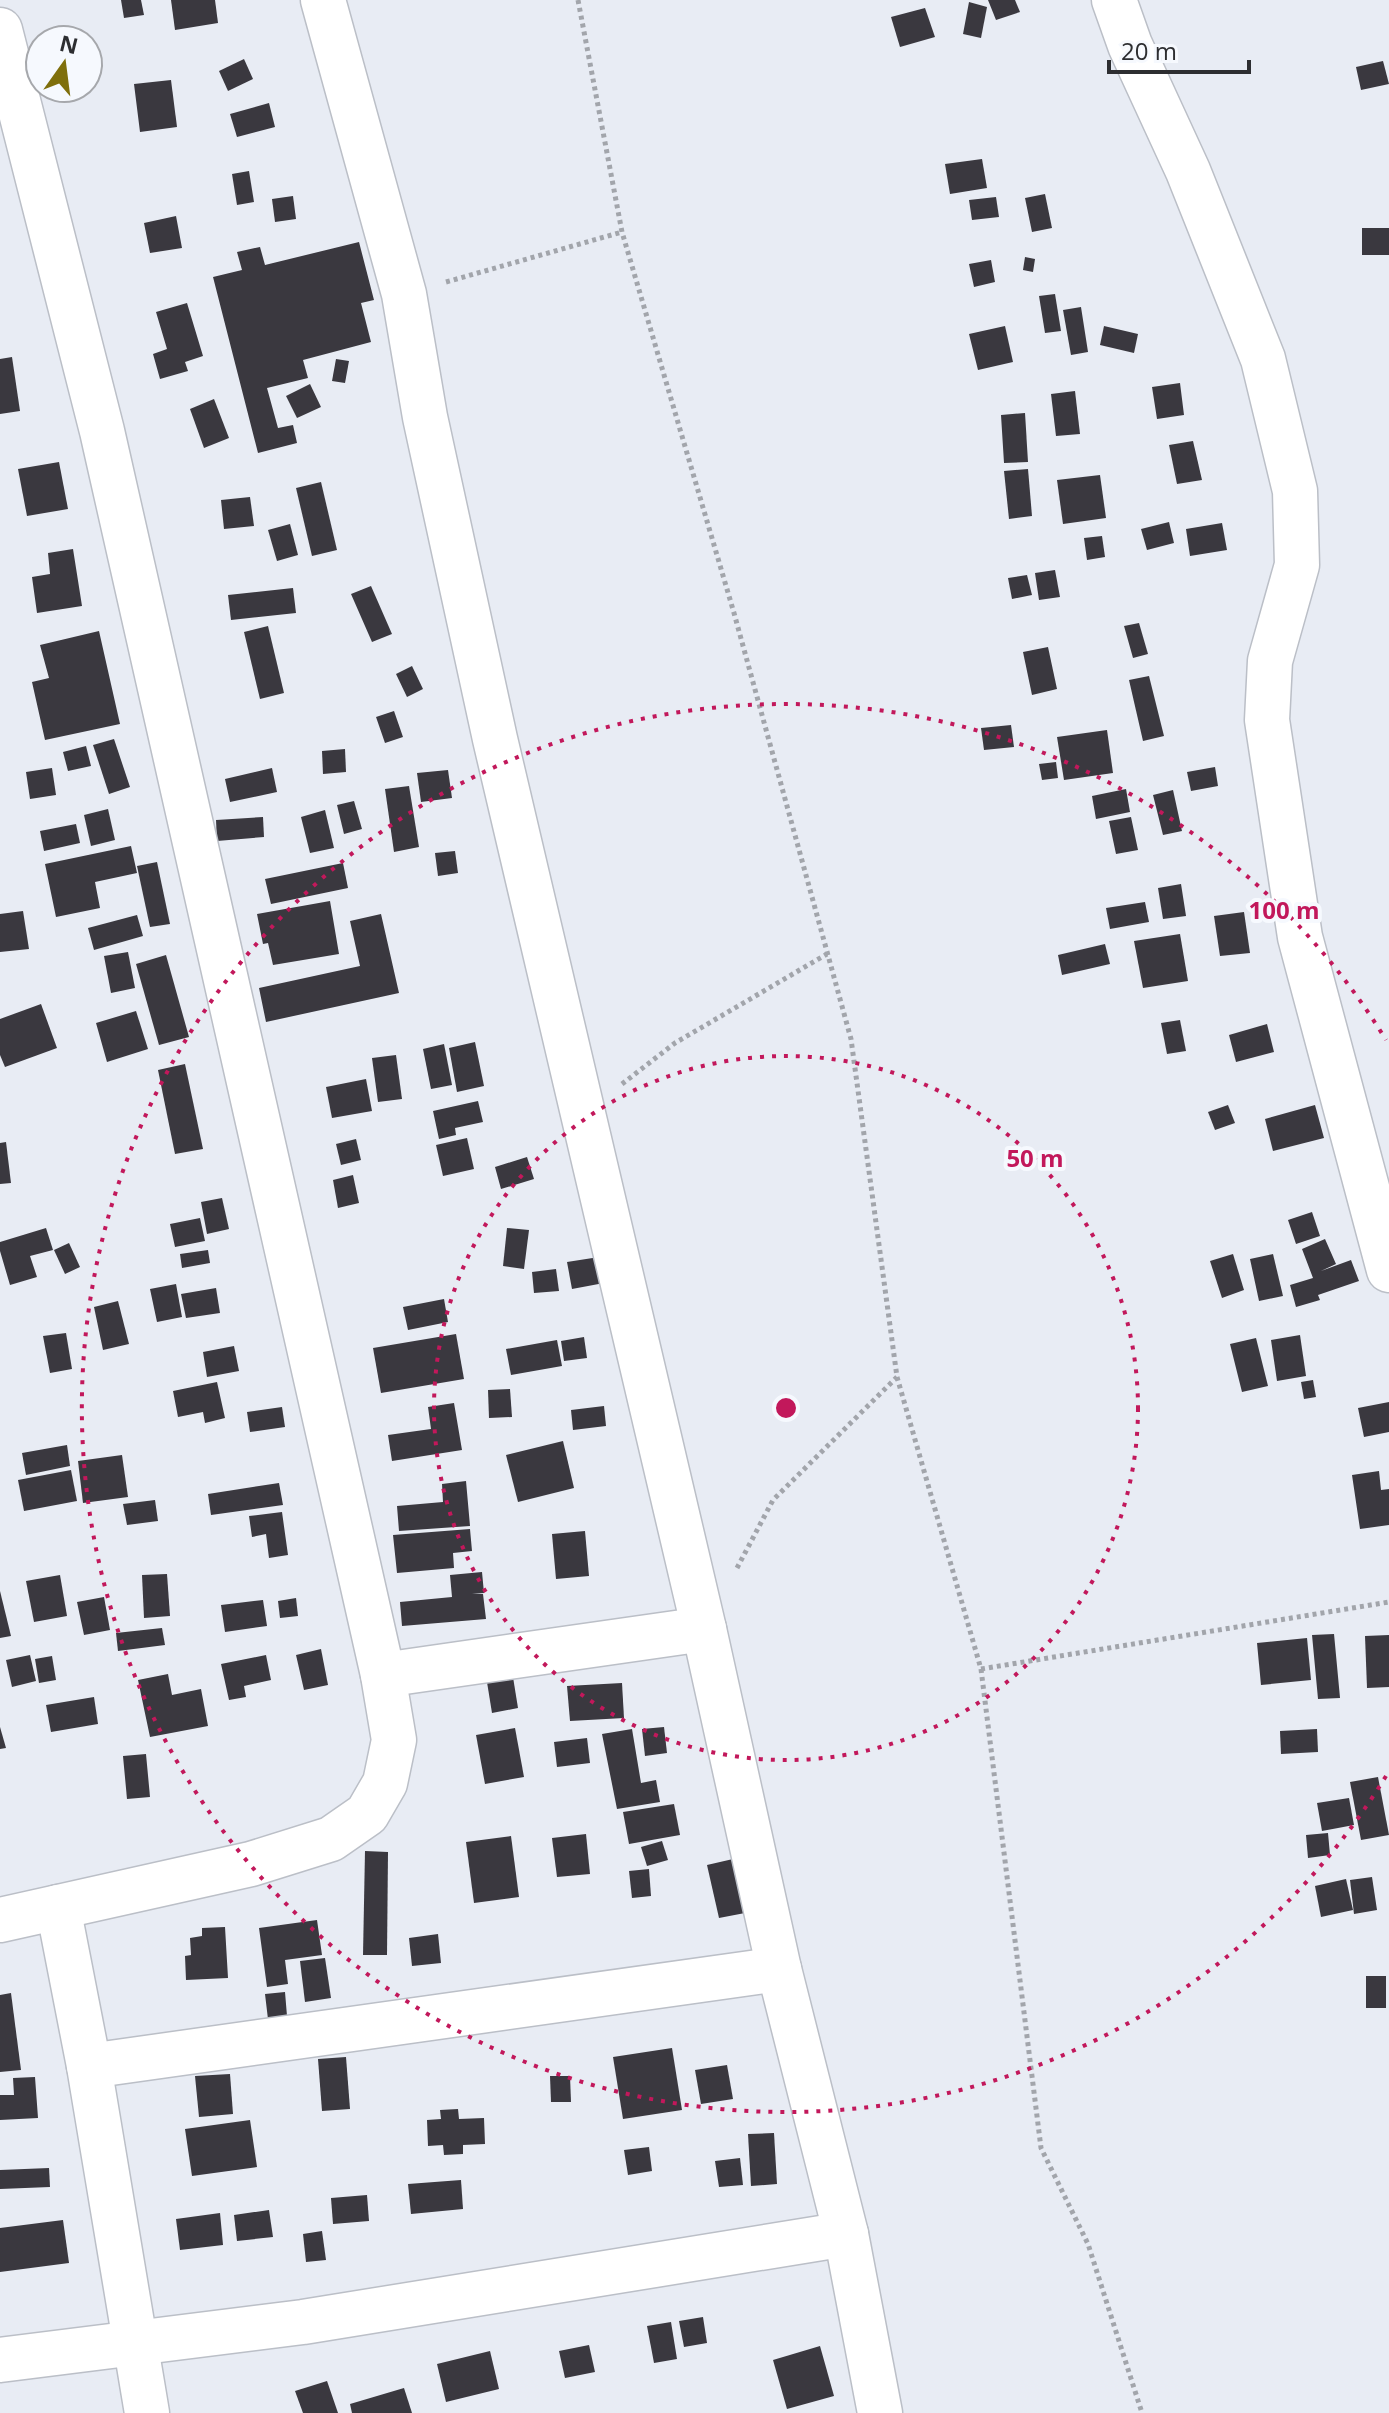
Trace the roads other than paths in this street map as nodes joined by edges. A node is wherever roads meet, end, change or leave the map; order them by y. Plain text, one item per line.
1 (323, 0) edge
2 (1114, 0) edge
3 (0, 30) edge
4 (1389, 1270) edge
5 (704, 1629) junction
6 (383, 1675) junction
7 (58, 1907) junction
8 (0, 1920) edge
9 (779, 1969) junction
10 (89, 2066) junction
11 (846, 2234) junction
12 (133, 2344) junction
13 (0, 2360) edge
14 (147, 2413) edge
15 (880, 2413) edge

1 - 5 street
2 - 4 street
3 - 6 street
5 - 6 street
5 - 9 street
6 - 7 street
7 - 8 street
7 - 10 street
9 - 10 street
9 - 11 street
10 - 12 street
11 - 12 street
11 - 15 street
12 - 13 street
12 - 14 street

